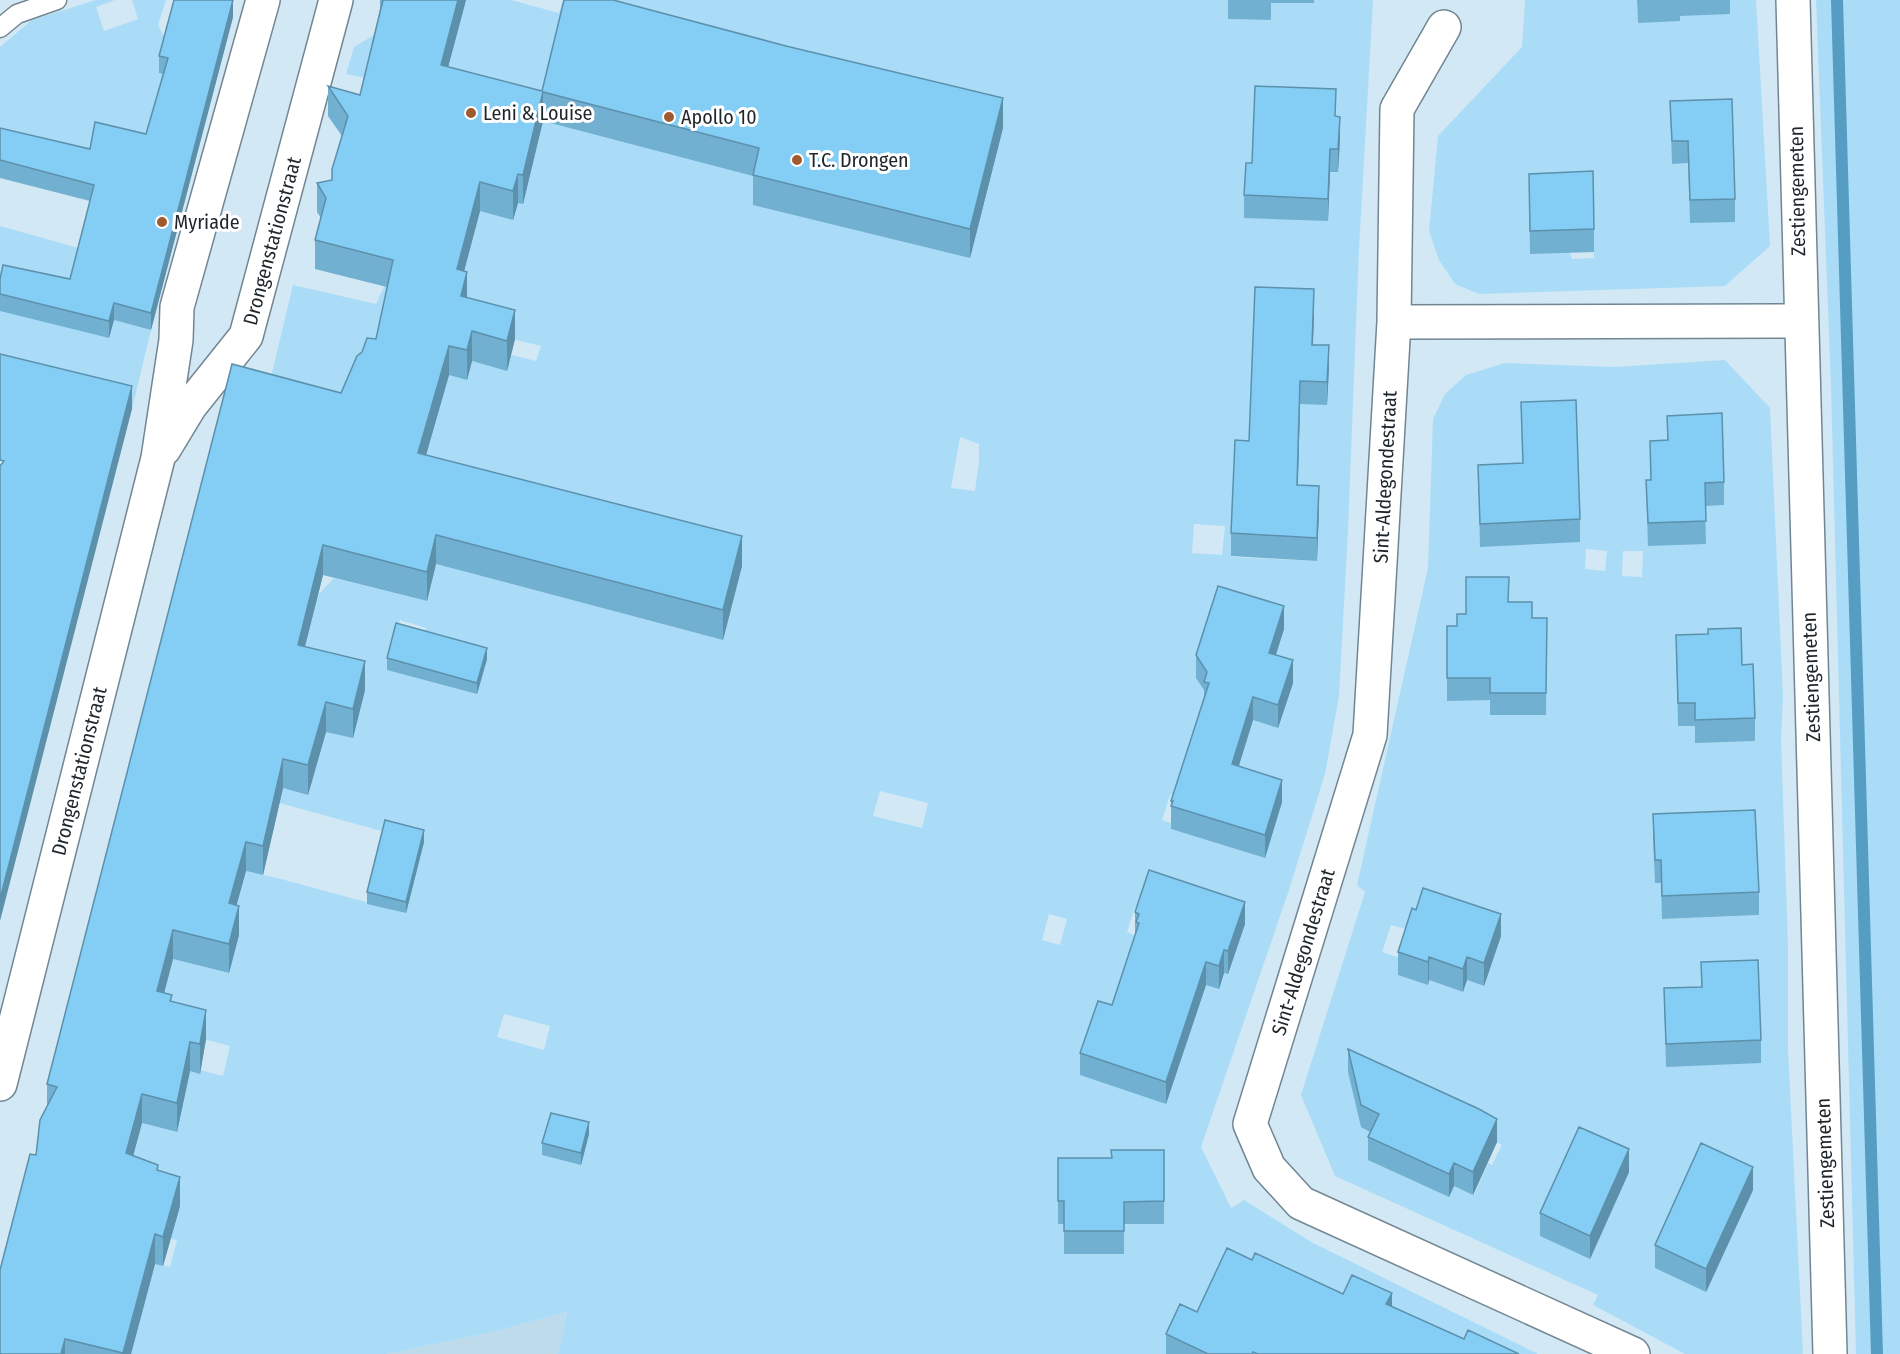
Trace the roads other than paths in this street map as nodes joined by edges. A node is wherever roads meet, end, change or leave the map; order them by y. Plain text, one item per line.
1 (57, 0) edge
2 (264, 0) edge
3 (336, 0) edge
4 (1792, 0) edge
5 (1444, 27) dead end
6 (0, 28) edge
7 (1800, 321) junction
8 (1394, 322) junction
9 (158, 458) junction
10 (0, 1084) edge
11 (1633, 1354) edge
12 (1830, 1354) edge

1 - 6 lane
2 - 9 street, Drongenstationstraat
3 - 9 street, Drongenstationstraat
4 - 7 street, Zestiengemeten
5 - 8 street, Sint-Aldegondestraat
7 - 8 street
7 - 12 street, Zestiengemeten
8 - 11 street, Sint-Aldegondestraat
9 - 10 street, Drongenstationstraat

